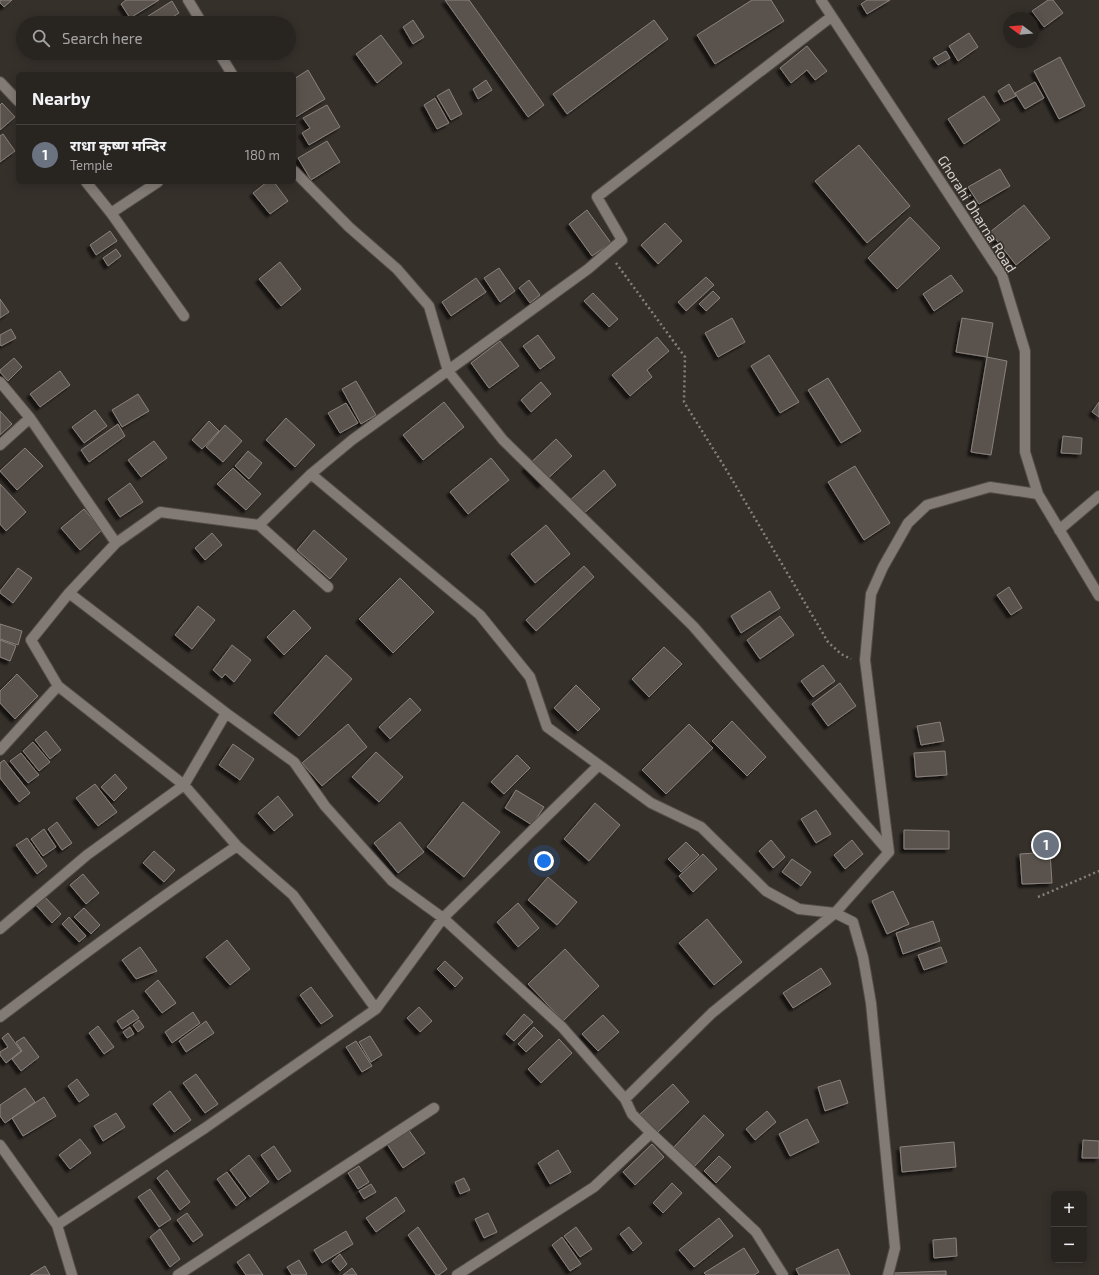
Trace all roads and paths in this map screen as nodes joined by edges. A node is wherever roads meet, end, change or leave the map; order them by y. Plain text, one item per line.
1 (188, 0) edge
2 (821, 0) edge
3 (198, 16) edge
4 (831, 17) junction
5 (223, 60) edge
6 (231, 72) edge
7 (0, 82) edge
8 (16, 99) edge
9 (296, 173) edge
10 (88, 184) edge
11 (155, 184) edge
12 (111, 213) junction
13 (608, 252) junction
14 (184, 316) dead end
15 (448, 371) junction
16 (0, 382) edge
17 (30, 418) junction
18 (0, 445) edge
19 (312, 474) junction
20 (1038, 494) junction
21 (1099, 496) edge
22 (259, 525) junction
23 (1059, 530) junction
24 (116, 543) junction
25 (328, 587) dead end
26 (69, 593) junction
27 (1099, 596) edge
28 (865, 660) junction
29 (58, 686) junction
30 (226, 713) junction
31 (0, 750) edge
32 (599, 765) junction
33 (184, 785) junction
34 (237, 846) junction
35 (889, 852) junction
36 (1099, 872) edge
37 (1038, 898) dead end
38 (835, 913) junction
39 (443, 918) junction
40 (0, 929) edge
41 (376, 1009) junction
42 (0, 1017) edge
43 (625, 1099) junction
44 (434, 1108) dead end
45 (651, 1133) junction
46 (0, 1145) edge
47 (57, 1225) junction
48 (72, 1275) edge
49 (178, 1275) edge
50 (457, 1275) edge
51 (783, 1275) edge
52 (888, 1275) edge

1 - 3 street
2 - 4 street, Ghorahi Dharna Road
4 - 13 street
4 - 20 street, Ghorahi Dharna Road
5 - 6 street
7 - 8 street
9 - 15 street
10 - 12 street
11 - 12 street
12 - 14 street
13 - 15 street
13 - 28 path
15 - 19 street
15 - 35 street
16 - 17 street
17 - 18 street
17 - 24 street
19 - 22 street
19 - 32 street
20 - 23 street, Ghorahi Dharna Road
20 - 28 street
21 - 23 street
22 - 24 street
22 - 25 street
23 - 27 street, Ghorahi Dharna Road
24 - 26 street
26 - 29 street
26 - 30 street
28 - 35 street
29 - 31 street
29 - 33 street
30 - 33 street
30 - 39 street
32 - 38 street
32 - 39 street
33 - 34 street
33 - 40 street
34 - 41 street
34 - 42 street
35 - 38 street
36 - 37 path
38 - 43 street
38 - 52 street
39 - 41 street
39 - 43 street
41 - 47 street
43 - 45 street
44 - 49 street
45 - 50 street
45 - 51 street
46 - 47 street
47 - 48 street

